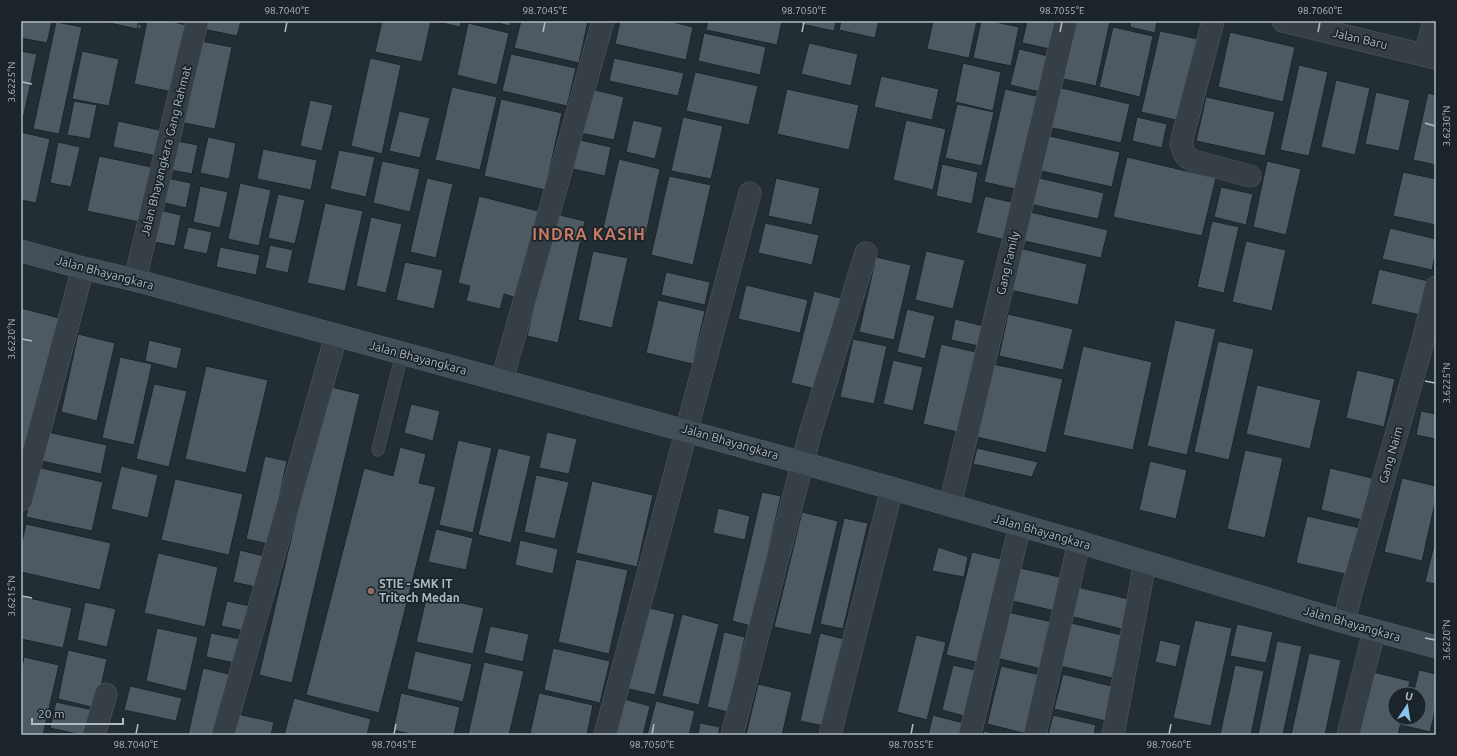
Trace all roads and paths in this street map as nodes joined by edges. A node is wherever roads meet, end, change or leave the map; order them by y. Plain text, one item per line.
1 (141, 21) edge
2 (197, 21) edge
3 (603, 21) edge
4 (1066, 21) edge
5 (1213, 21) edge
6 (1283, 21) edge
7 (1434, 21) edge
8 (139, 28) dead end
9 (1431, 56) edge
10 (1250, 176) dead end
11 (750, 193) dead end
12 (21, 251) edge
13 (866, 253) dead end
14 (83, 268) junction
15 (135, 280) junction
16 (1436, 286) edge
17 (336, 336) junction
18 (402, 354) junction
19 (502, 380) junction
20 (686, 430) junction
21 (378, 450) dead end
22 (802, 462) junction
23 (892, 488) junction
24 (21, 500) edge
25 (950, 505) junction
26 (1020, 525) junction
27 (1079, 542) junction
28 (1146, 562) junction
29 (1344, 622) junction
30 (1374, 631) junction
31 (1436, 647) edge
32 (106, 694) dead end
33 (94, 735) edge
34 (223, 735) edge
35 (605, 735) edge
36 (732, 735) edge
37 (830, 735) edge
38 (970, 735) edge
39 (1035, 735) edge
40 (1113, 735) edge
41 (1348, 735) edge

1 - 8 path
2 - 15 street, Jalan Bhayangkara Gang Rahmat
3 - 19 street
4 - 25 street, Gang Family
5 - 10 street
6 - 9 street, Jalan Baru
7 - 9 street
11 - 20 street
12 - 14 main road, Jalan Bhayangkara
13 - 22 street
14 - 15 main road, Jalan Bhayangkara
14 - 24 street
15 - 17 main road, Jalan Bhayangkara
16 - 29 street, Gang Naim
17 - 18 main road, Jalan Bhayangkara
17 - 34 street
18 - 19 main road, Jalan Bhayangkara
18 - 21 lane
19 - 20 main road, Jalan Bhayangkara
20 - 22 main road, Jalan Bhayangkara
20 - 35 street
22 - 23 main road, Jalan Bhayangkara
22 - 36 street
23 - 25 main road, Jalan Bhayangkara
23 - 37 street
25 - 26 main road, Jalan Bhayangkara
26 - 27 main road, Jalan Bhayangkara
26 - 38 street
27 - 28 main road, Jalan Bhayangkara
27 - 39 street
28 - 29 main road, Jalan Bhayangkara
28 - 40 street
29 - 30 main road, Jalan Bhayangkara
30 - 31 main road, Jalan Bhayangkara
30 - 41 street
32 - 33 street

